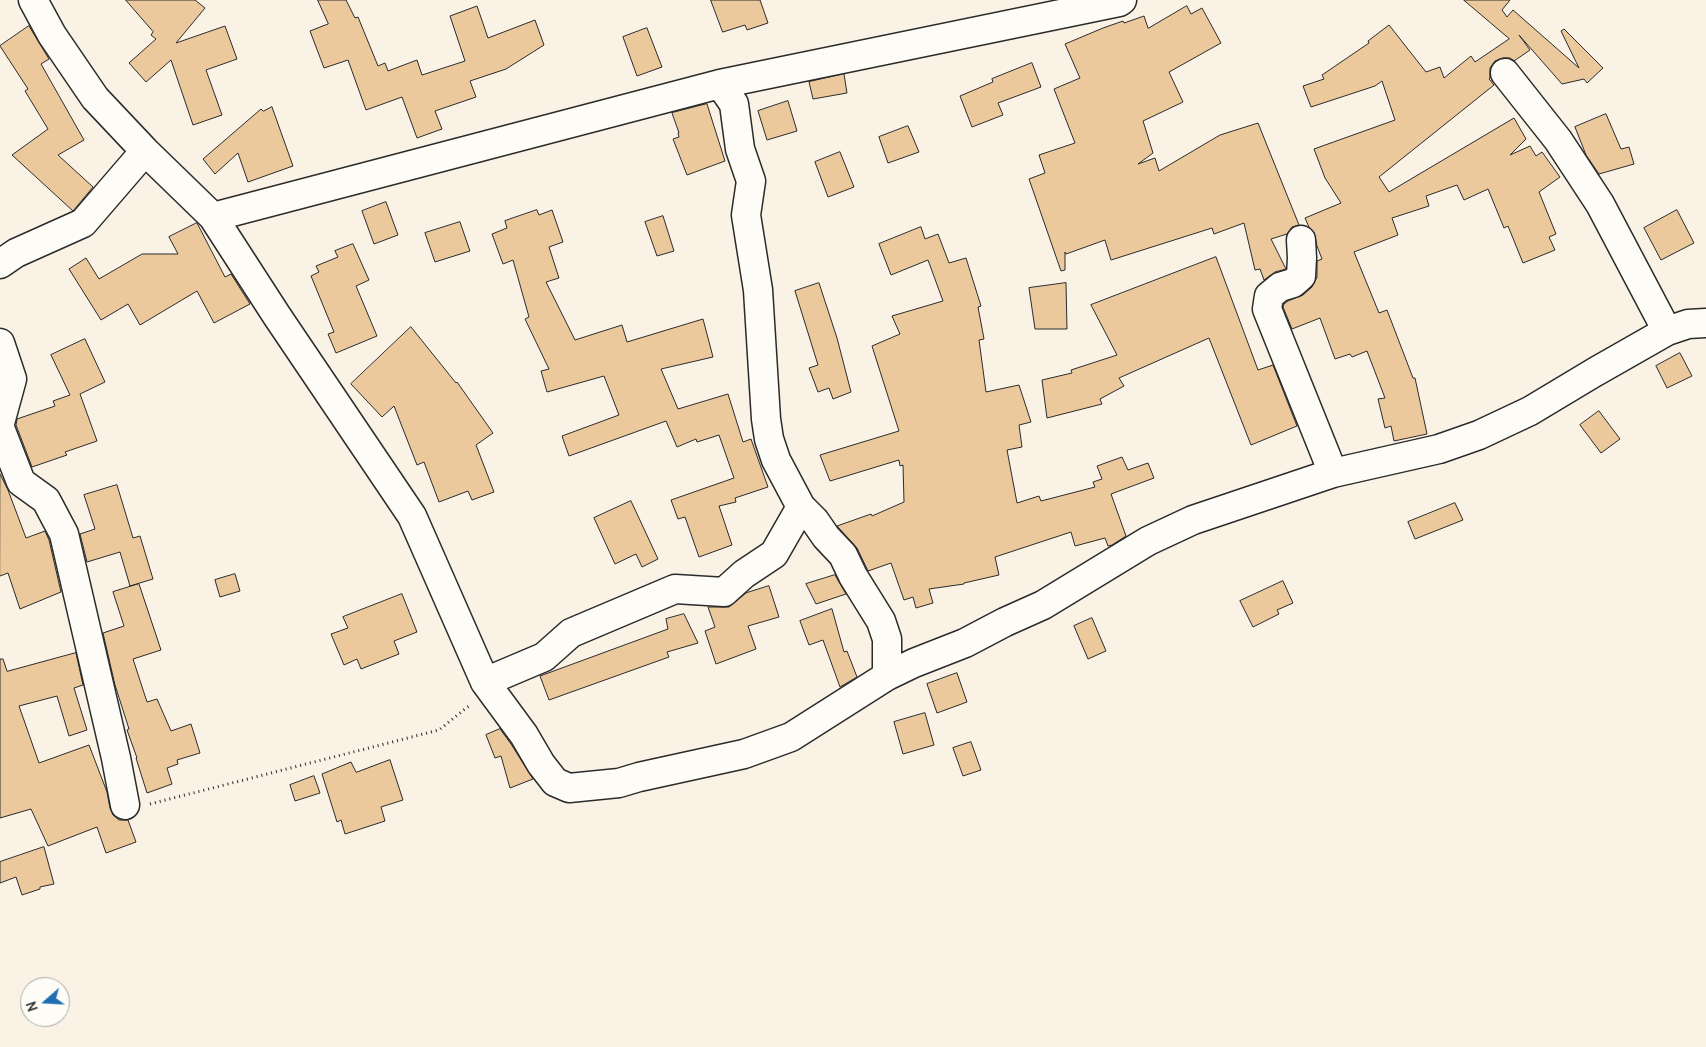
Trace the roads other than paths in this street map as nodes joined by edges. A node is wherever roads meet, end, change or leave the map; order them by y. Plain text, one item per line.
1 (33, 0) edge
2 (1122, 0) edge
3 (1505, 73) dead end
4 (720, 84) junction
5 (145, 151) junction
6 (213, 217) junction
7 (1301, 240) dead end
8 (0, 264) edge
9 (1706, 322) edge
10 (1667, 332) junction
11 (0, 343) edge
12 (0, 423) edge
13 (0, 428) edge
14 (1333, 473) junction
15 (801, 507) junction
16 (887, 676) junction
17 (485, 682) junction
18 (125, 805) road end

1 - 5 street
2 - 4 street
3 - 10 street
4 - 6 street
4 - 15 street
5 - 6 street
5 - 8 street
6 - 17 street
7 - 14 street
9 - 10 street
10 - 14 street
11 - 12 street
13 - 18 street
14 - 16 street
15 - 16 street
15 - 17 street
16 - 17 street

